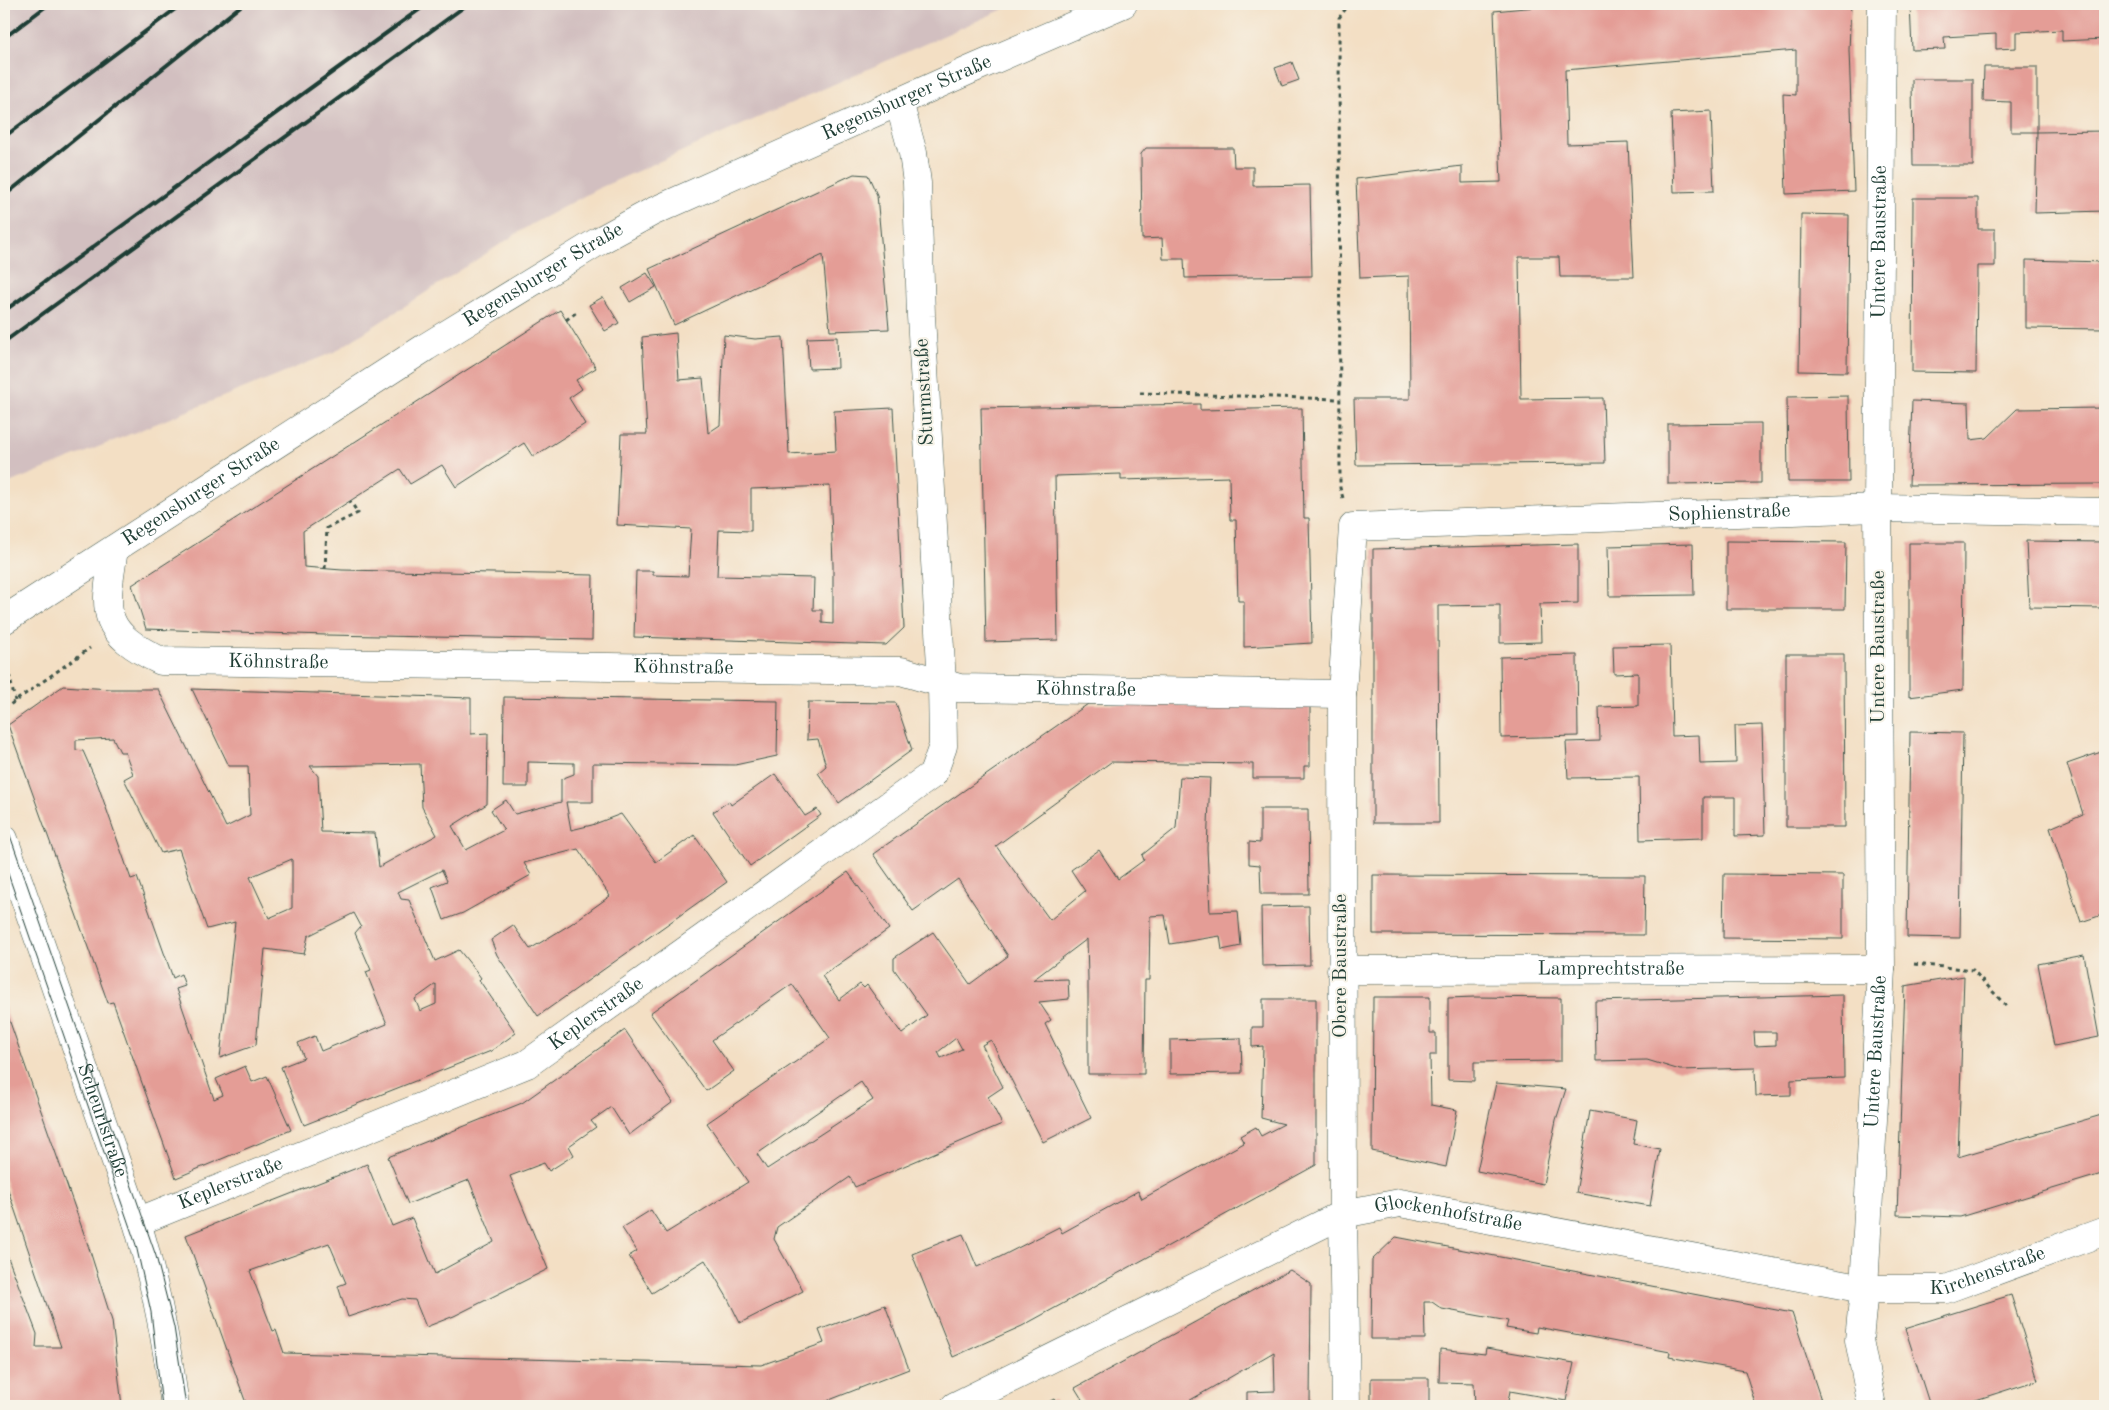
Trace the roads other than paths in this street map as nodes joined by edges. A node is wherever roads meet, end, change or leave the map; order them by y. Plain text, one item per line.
1 (1123, 4) edge
2 (1882, 4) edge
3 (899, 102) junction
4 (1878, 508) junction
5 (2105, 512) edge
6 (1353, 527) joint
7 (114, 549) junction
8 (4, 620) edge
9 (942, 683) junction
10 (1342, 694) junction
11 (4, 839) edge
12 (1881, 965) junction
13 (1341, 970) junction
14 (1343, 1214) junction
15 (137, 1222) junction
16 (2105, 1231) edge
17 (1864, 1289) junction
18 (175, 1406) edge
19 (955, 1406) edge
20 (1346, 1406) edge
21 (1872, 1406) edge

1 - 3 street, Regensburger Straße
2 - 4 street, Untere Baustraße
3 - 7 street, Regensburger Straße
3 - 9 street, Sturmstraße
4 - 5 street, Sophienstraße
4 - 6 street, Sophienstraße
4 - 12 street, Untere Baustraße
6 - 10 street, Obere Baustraße
7 - 8 street, Regensburger Straße
7 - 9 street, Köhnstraße
9 - 10 street, Köhnstraße
9 - 15 street, Keplerstraße
10 - 13 street, Obere Baustraße
11 - 15 street, Scheurlstraße
12 - 13 street, Lamprechtstraße
12 - 17 street, Untere Baustraße
13 - 14 street, Obere Baustraße
14 - 17 street, Glockenhofstraße
14 - 19 street, Glockenhofstraße
14 - 20 street, Obere Baustraße
15 - 18 street, Scheurlstraße
16 - 17 street, Kirchenstraße
17 - 21 street

